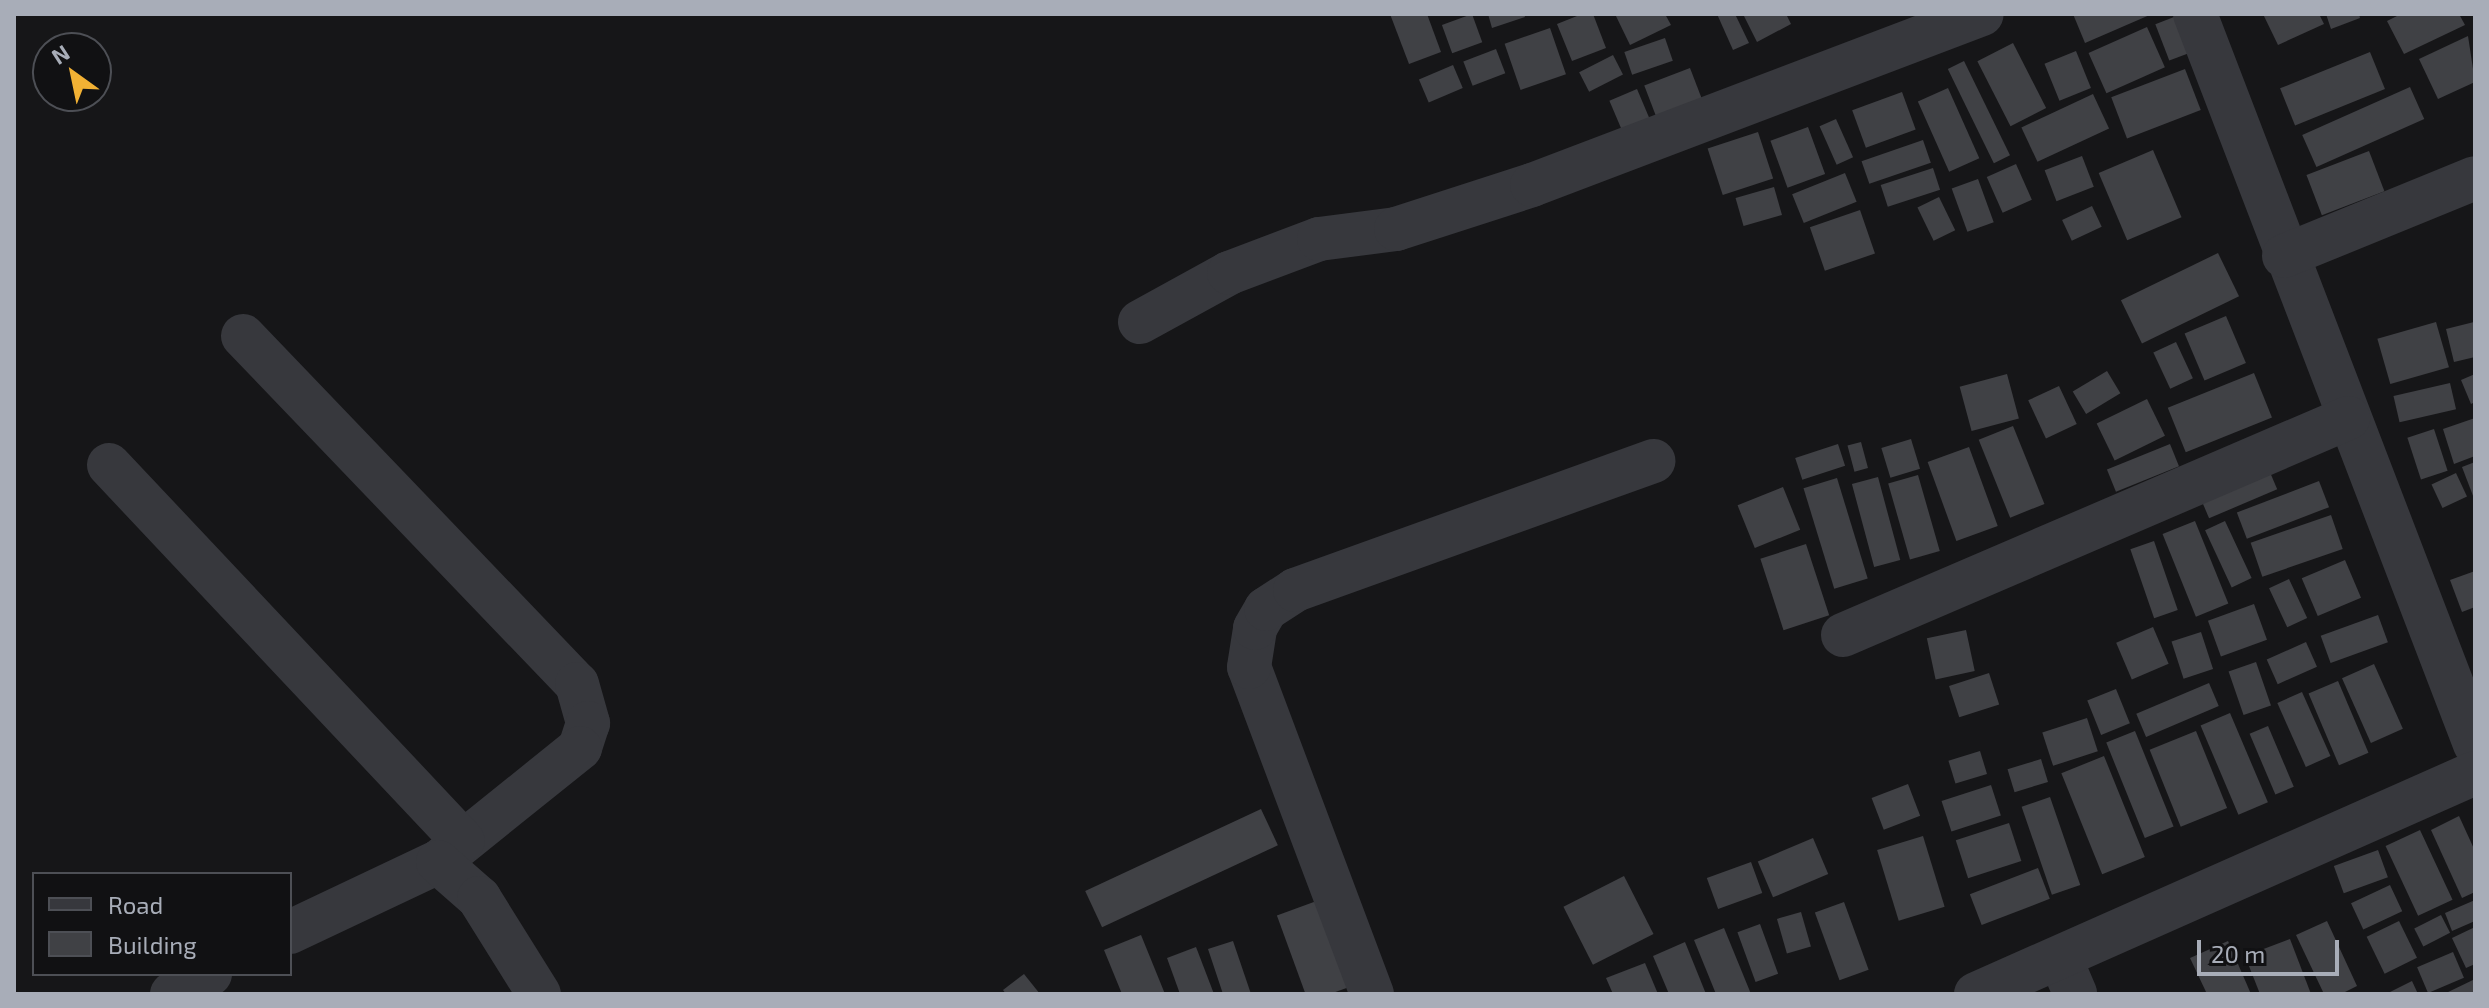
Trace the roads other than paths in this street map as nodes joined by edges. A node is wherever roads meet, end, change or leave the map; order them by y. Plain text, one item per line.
1 (1982, 14) edge
2 (2195, 14) edge
3 (2475, 178) edge
4 (2284, 256) junction
5 (1140, 322) dead end
6 (243, 336) dead end
7 (2348, 418) junction
8 (1654, 461) dead end
9 (109, 465) dead end
10 (1843, 635) dead end
11 (2475, 744) edge
12 (2475, 773) edge
13 (451, 851) junction
14 (292, 931) edge
15 (206, 976) edge
16 (2067, 976) edge
17 (172, 994) edge
18 (539, 994) edge
19 (1372, 994) edge
20 (1976, 994) edge

1 - 5 street
2 - 4 street
3 - 4 street
4 - 7 street
6 - 13 street
7 - 10 street
7 - 11 street
8 - 19 street
9 - 13 street
12 - 16 street
13 - 14 street
13 - 18 street
15 - 17 street
16 - 20 street

